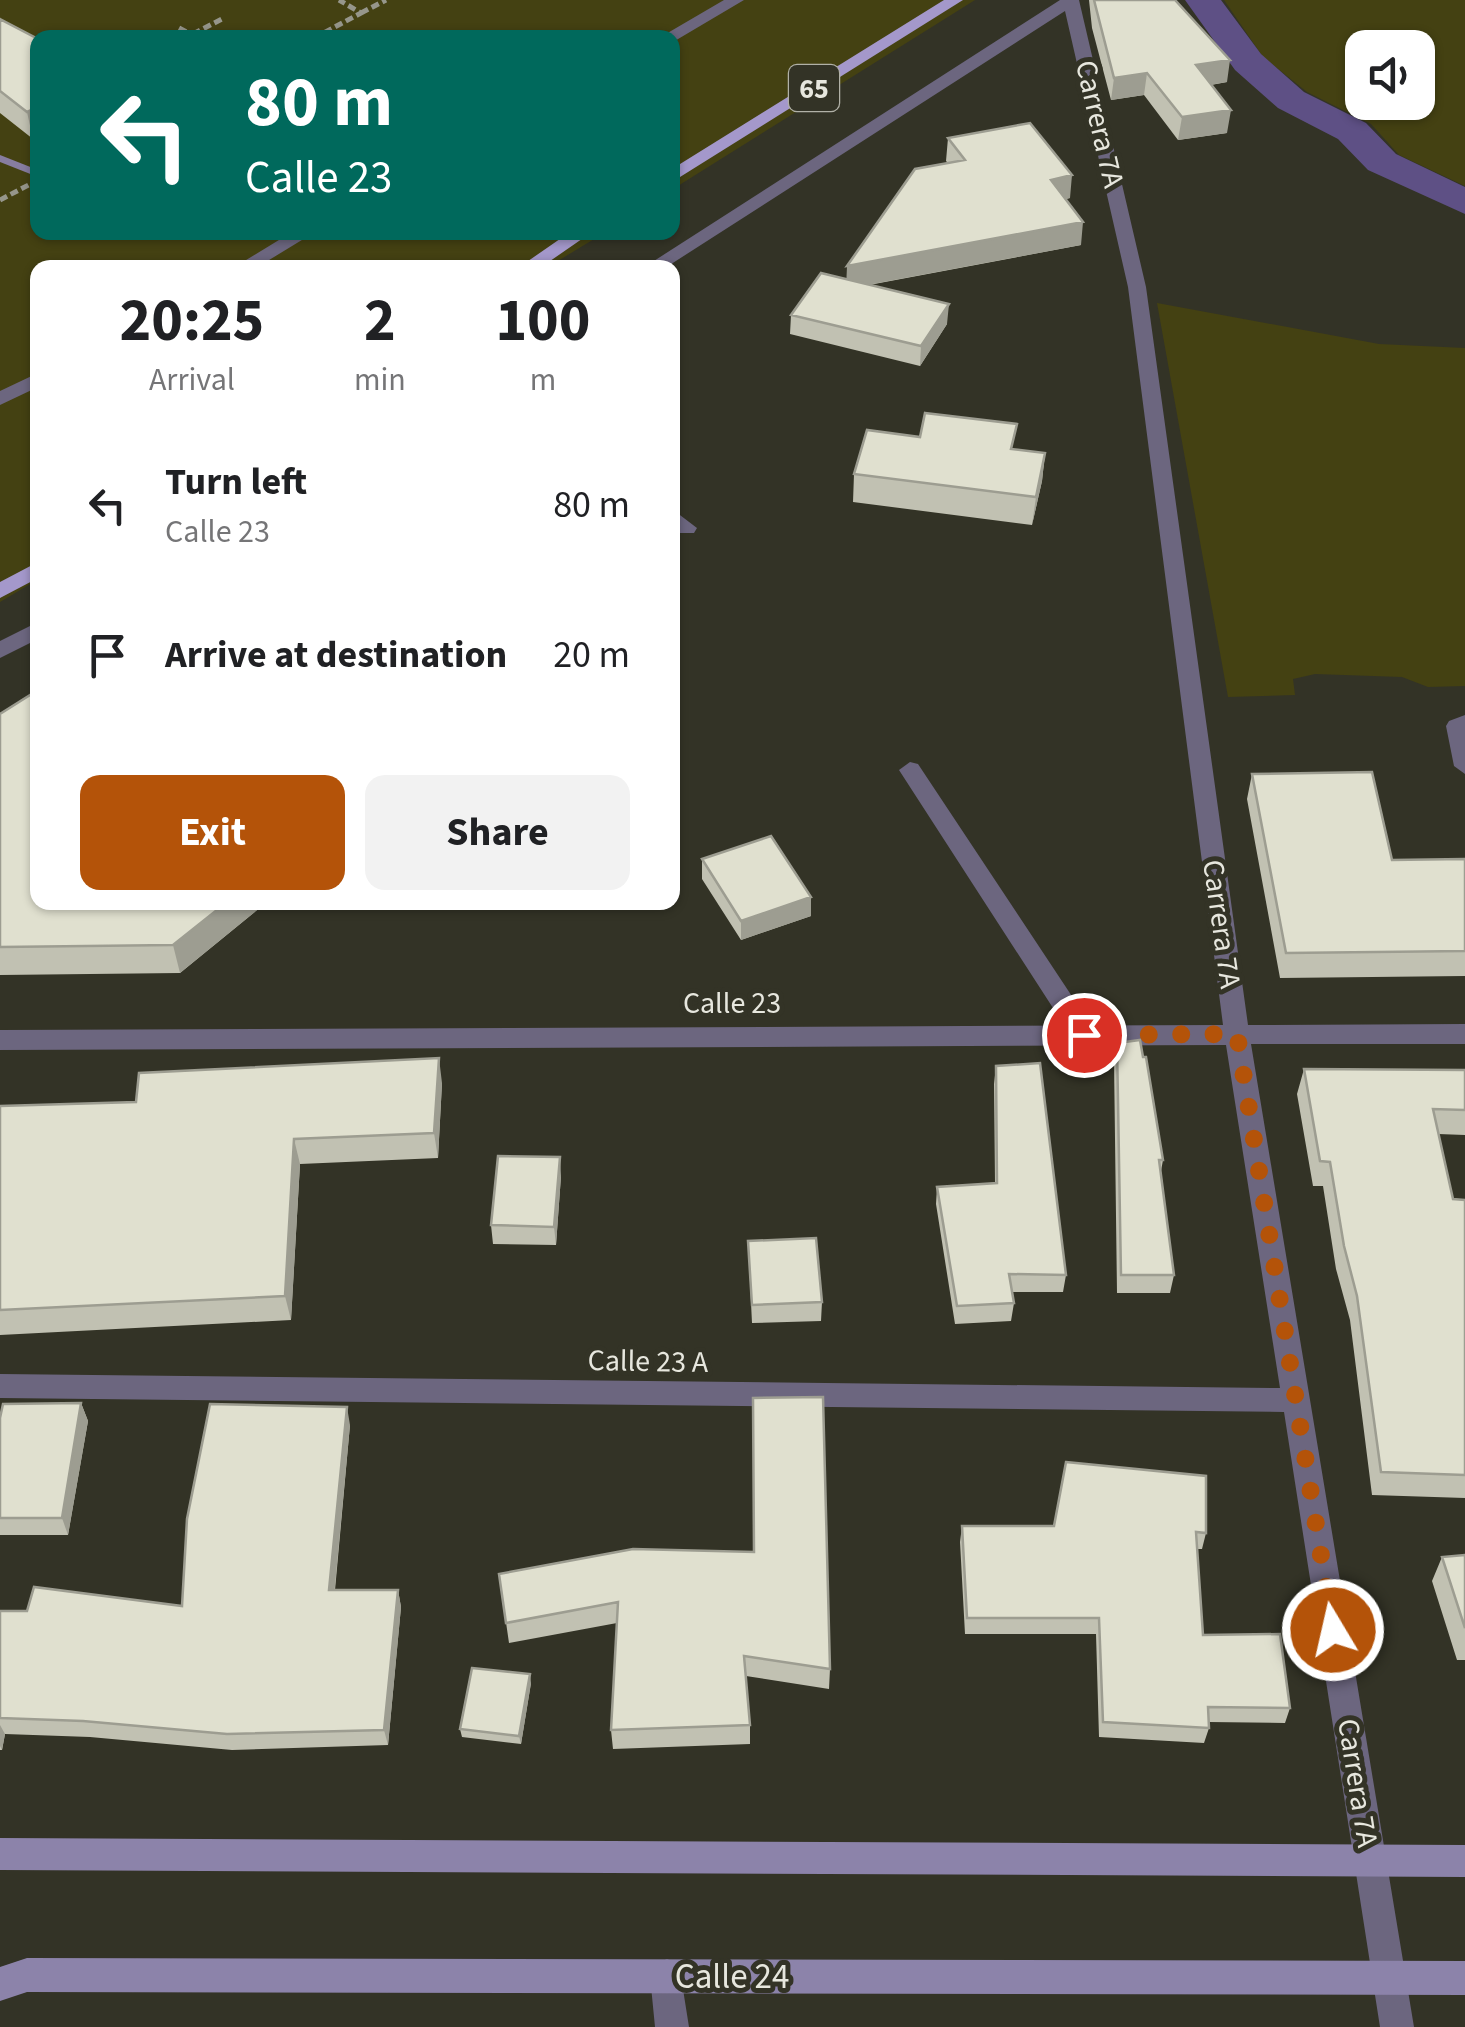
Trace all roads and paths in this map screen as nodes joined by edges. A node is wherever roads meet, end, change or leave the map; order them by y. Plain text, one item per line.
1 (339, 0) edge
2 (386, 0) edge
3 (736, 0) edge
4 (955, 0) edge
5 (1071, 0) edge
6 (361, 13) junction
7 (224, 18) dead end
8 (179, 28) dead end
9 (183, 30) edge
10 (205, 30) edge
11 (329, 30) edge
12 (680, 31) edge
13 (680, 171) edge
14 (30, 184) edge
15 (0, 200) edge
16 (292, 240) edge
17 (571, 240) edge
18 (256, 260) edge
19 (539, 260) edge
20 (665, 260) edge
21 (30, 383) edge
22 (0, 399) edge
23 (30, 574) edge
24 (0, 591) edge
25 (30, 634) edge
26 (0, 651) edge
27 (1465, 723) edge
28 (1465, 766) edge
29 (910, 770) dead end
30 (1237, 1034) junction
31 (1465, 1034) edge
32 (1084, 1035) junction
33 (0, 1040) edge
34 (0, 1386) edge
35 (1296, 1400) junction
36 (0, 1854) edge
37 (1370, 1860) junction
38 (1465, 1861) edge
39 (667, 1976) junction
40 (1388, 1976) junction
41 (1465, 1978) edge
42 (0, 1984) edge
43 (672, 2027) edge
44 (1396, 2027) edge

1 - 6 path
2 - 6 path
3 - 12 street
4 - 13 main road, 65
5 - 20 street
5 - 30 street, Carrera 7A
6 - 11 path
7 - 10 path
8 - 9 path
14 - 15 path
16 - 18 street
17 - 19 main road
21 - 22 street
23 - 24 main road
25 - 26 street
27 - 28 street
29 - 32 street
30 - 31 street, Calle 23
30 - 32 street, Calle 23
30 - 35 street, Carrera 7A
32 - 33 street, Calle 23
34 - 35 street, Calle 23 A
35 - 37 street, Carrera 7A
36 - 37 street
37 - 38 street
37 - 40 street, Carrera 7A
39 - 40 street, Calle 24
39 - 42 street, Calle 24
39 - 43 street
40 - 41 street, Calle 24
40 - 44 street, Carrera 7A

